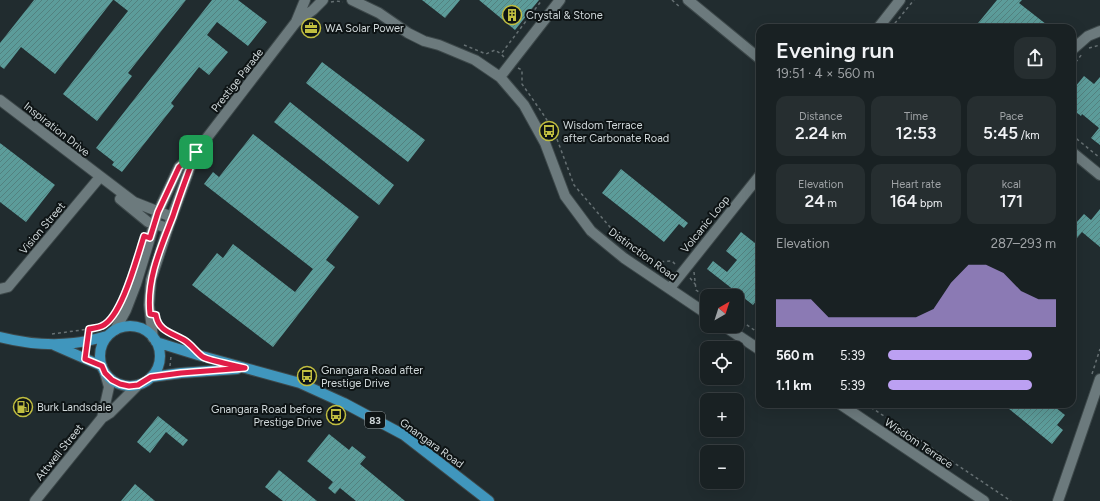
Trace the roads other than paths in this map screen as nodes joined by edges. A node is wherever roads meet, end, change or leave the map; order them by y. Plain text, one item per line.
1 (305, 0) edge
2 (370, 0) edge
3 (560, 0) edge
4 (688, 0) edge
5 (900, 0) edge
6 (326, 1) edge
7 (350, 1) edge
8 (379, 13) junction
9 (296, 22) junction
10 (881, 24) edge
11 (1100, 31) edge
12 (1076, 46) edge
13 (756, 56) edge
14 (500, 77) junction
15 (0, 100) edge
16 (196, 152) junction
17 (1076, 155) edge
18 (1100, 175) edge
19 (100, 177) junction
20 (756, 180) edge
21 (158, 212) junction
22 (172, 217) junction
23 (154, 224) junction
24 (168, 228) junction
25 (157, 261) junction
26 (670, 288) junction
27 (0, 289) edge
28 (133, 291) junction
29 (700, 309) edge
30 (111, 333) junction
31 (734, 333) edge
32 (0, 338) edge
33 (154, 340) junction
34 (50, 344) junction
35 (756, 347) edge
36 (245, 368) junction
37 (103, 369) junction
38 (151, 377) junction
39 (1100, 379) edge
40 (138, 385) junction
41 (846, 408) edge
42 (102, 418) junction
43 (35, 501) edge
44 (489, 501) edge
45 (984, 501) edge
46 (1058, 501) edge

1 - 9 street, Prestige Parade
2 - 8 street, Distinction Road
3 - 14 street
4 - 13 street
5 - 10 street
6 - 9 street, Prestige Parade
7 - 8 street, Distinction Road
8 - 14 street, Distinction Road
9 - 16 street, Prestige Parade
11 - 12 street
14 - 26 street, Distinction Road
15 - 19 street, Inspiration Drive
16 - 21 street, Prestige Parade
16 - 22 street, Prestige Parade
17 - 18 street
19 - 21 street, Inspiration Drive
19 - 23 street, Inspiration Drive
19 - 27 street, Vision Street
20 - 26 street, Volcanic Loop
21 - 22 street, Inspiration Drive
21 - 23 street, Prestige Parade
22 - 24 street, Prestige Parade
23 - 24 street, Inspiration Drive
23 - 28 street, Prestige Parade
24 - 25 street, Prestige Parade
25 - 28 street
25 - 33 street, Prestige Parade
26 - 29 street, Distinction Road
28 - 30 street, Prestige Parade
30 - 33 main road, Gnangara Road / 83
30 - 34 main road, Gnangara Road / 83
30 - 37 main road
31 - 35 street
32 - 34 main road, Gnangara Road / 83
33 - 36 main road, Gnangara Road / 83
33 - 38 main road
34 - 37 main road, Gnangara Road / 83
36 - 38 main road, Gnangara Road / 83
36 - 44 main road, Gnangara Road / 83
37 - 40 main road, Gnangara Road / 83
37 - 42 street, Attwell Street
38 - 40 main road, Gnangara Road / 83
39 - 46 street
40 - 42 street, Attwell Street
41 - 45 street, Wisdom Terrace
42 - 43 street, Attwell Street

